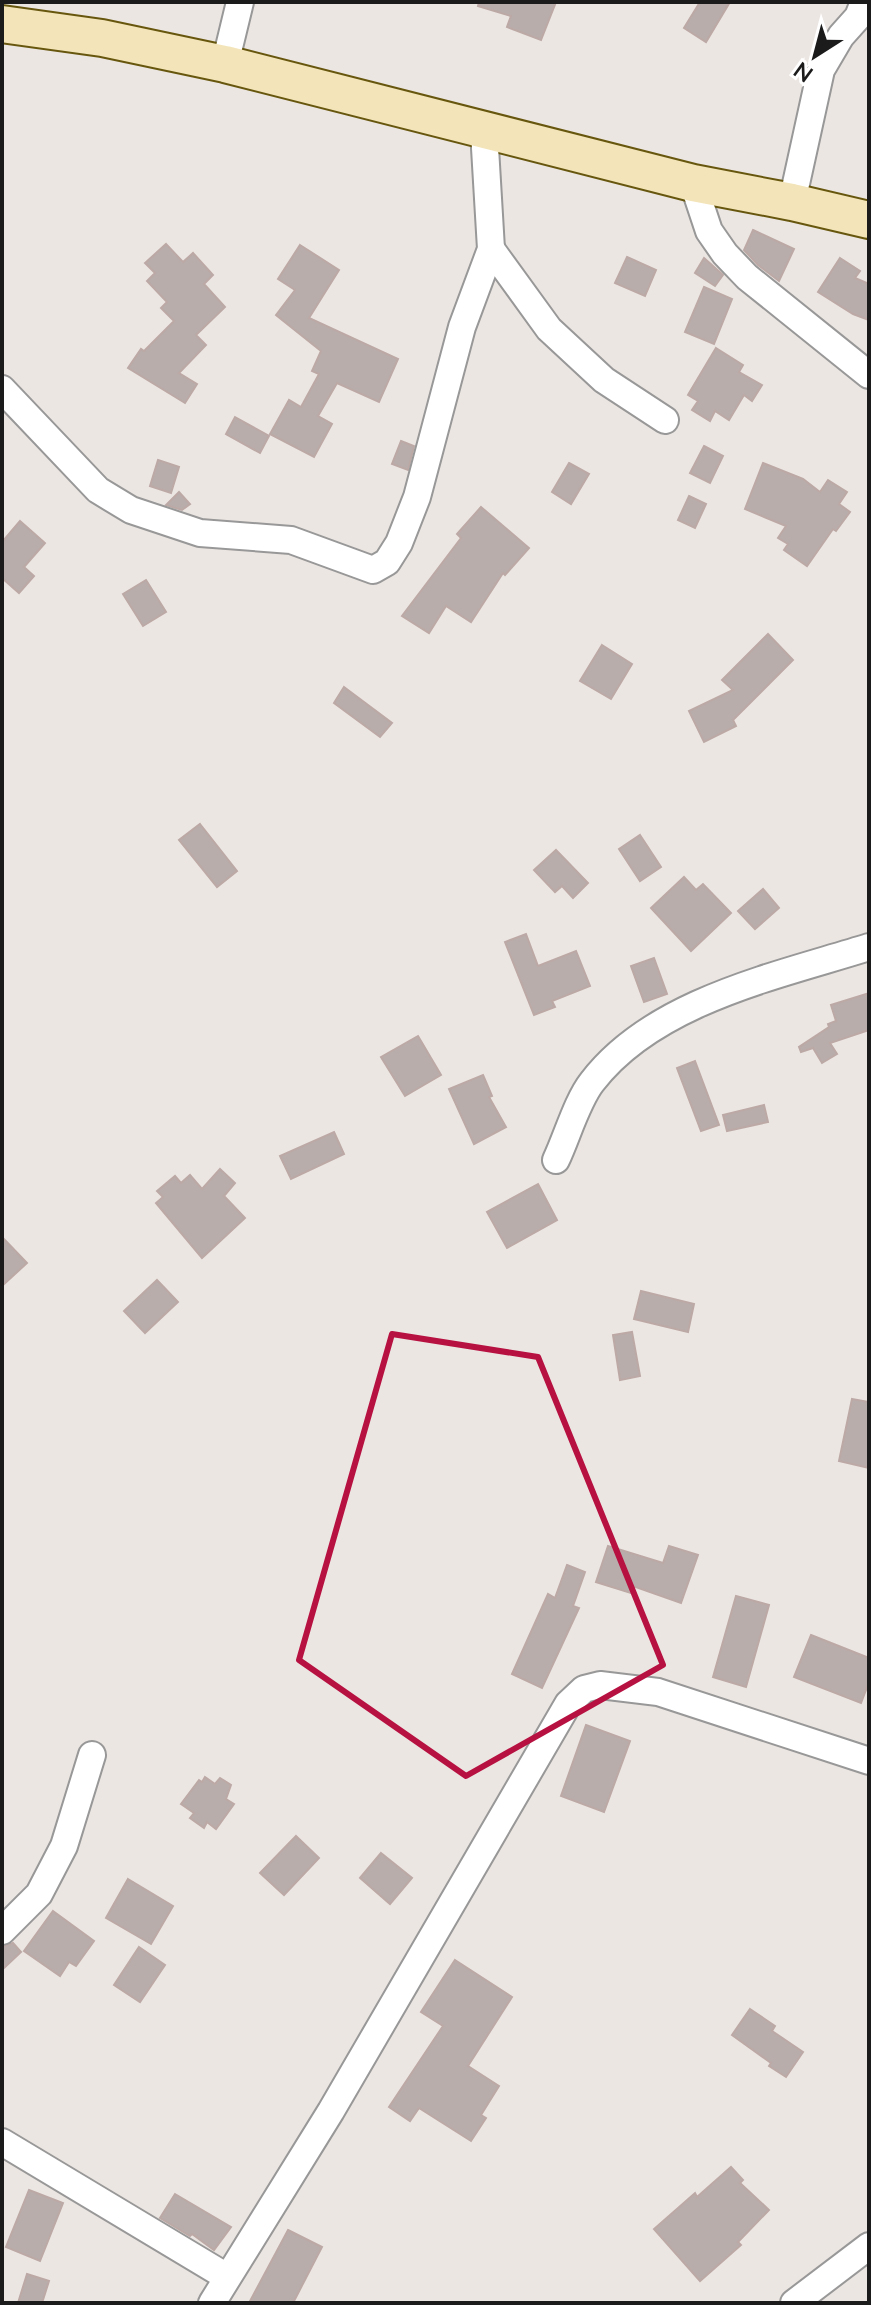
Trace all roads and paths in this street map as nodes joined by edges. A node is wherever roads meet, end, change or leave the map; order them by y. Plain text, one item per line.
1 (240, 2) edge
2 (864, 2) edge
3 (2, 24) edge
4 (225, 64) junction
5 (484, 131) junction
6 (693, 183) junction
7 (792, 202) junction
8 (869, 220) edge
9 (491, 249) junction
10 (869, 375) edge
11 (8, 402) edge
12 (665, 420) dead end
13 (869, 947) edge
14 (556, 1160) dead end
15 (92, 1755) dead end
16 (869, 1761) edge
17 (2, 1931) edge
18 (2, 2142) edge
19 (869, 2246) edge
20 (227, 2277) junction
21 (212, 2303) edge
22 (794, 2303) edge

1 - 4 street
2 - 7 street
3 - 4 street
4 - 5 street
5 - 6 street
5 - 9 street
6 - 7 street
6 - 10 street
7 - 8 street
9 - 11 street
9 - 12 street
13 - 14 street
15 - 17 street
16 - 20 street
18 - 20 street
19 - 22 street
20 - 21 street

